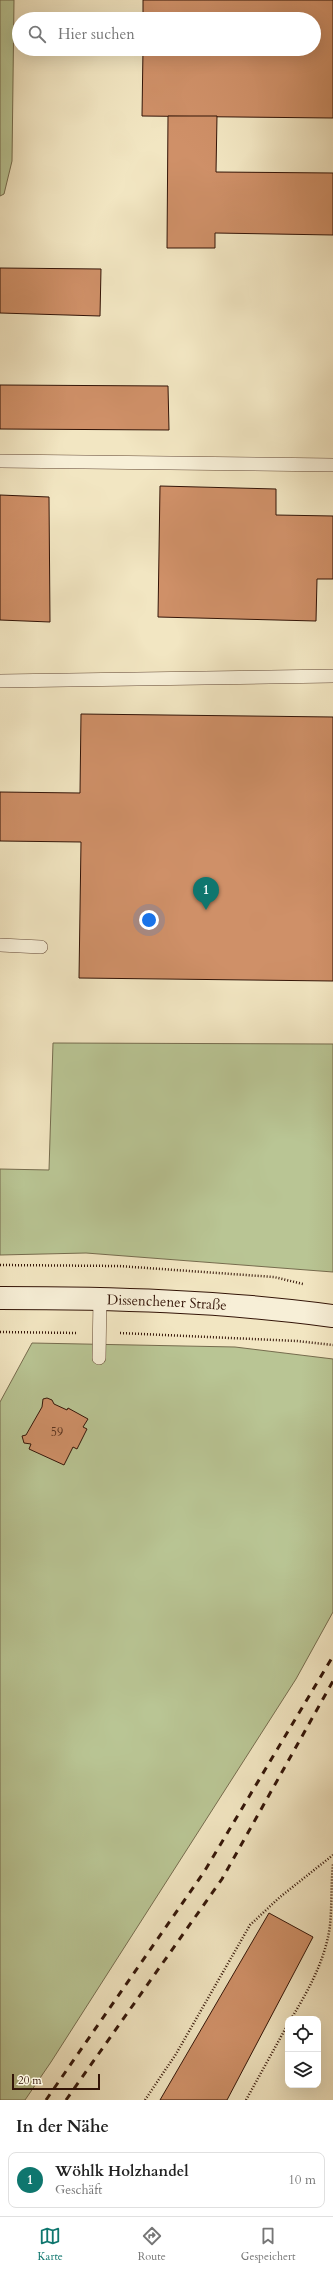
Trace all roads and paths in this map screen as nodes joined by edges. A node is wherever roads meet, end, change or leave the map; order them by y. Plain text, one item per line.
1 (0, 461) edge
2 (333, 464) edge
3 (333, 676) edge
4 (0, 681) edge
5 (0, 946) edge
6 (41, 947) dead end
7 (0, 1265) edge
8 (307, 1285) dead end
9 (0, 1298) edge
10 (100, 1298) junction
11 (333, 1316) edge
12 (0, 1332) edge
13 (98, 1333) junction
14 (333, 1345) edge
15 (99, 1358) dead end
16 (333, 1855) edge
17 (333, 1864) edge
18 (293, 2016) edge
19 (285, 2029) edge
20 (145, 2100) edge
21 (246, 2100) edge

1 - 2 lane
3 - 4 lane
5 - 6 lane
7 - 8 path
9 - 10 main road, Dissenchener Straße
10 - 11 main road, Dissenchener Straße
10 - 13 lane
12 - 13 path
13 - 14 path
13 - 15 lane
16 - 20 path
17 - 18 path
19 - 21 path

